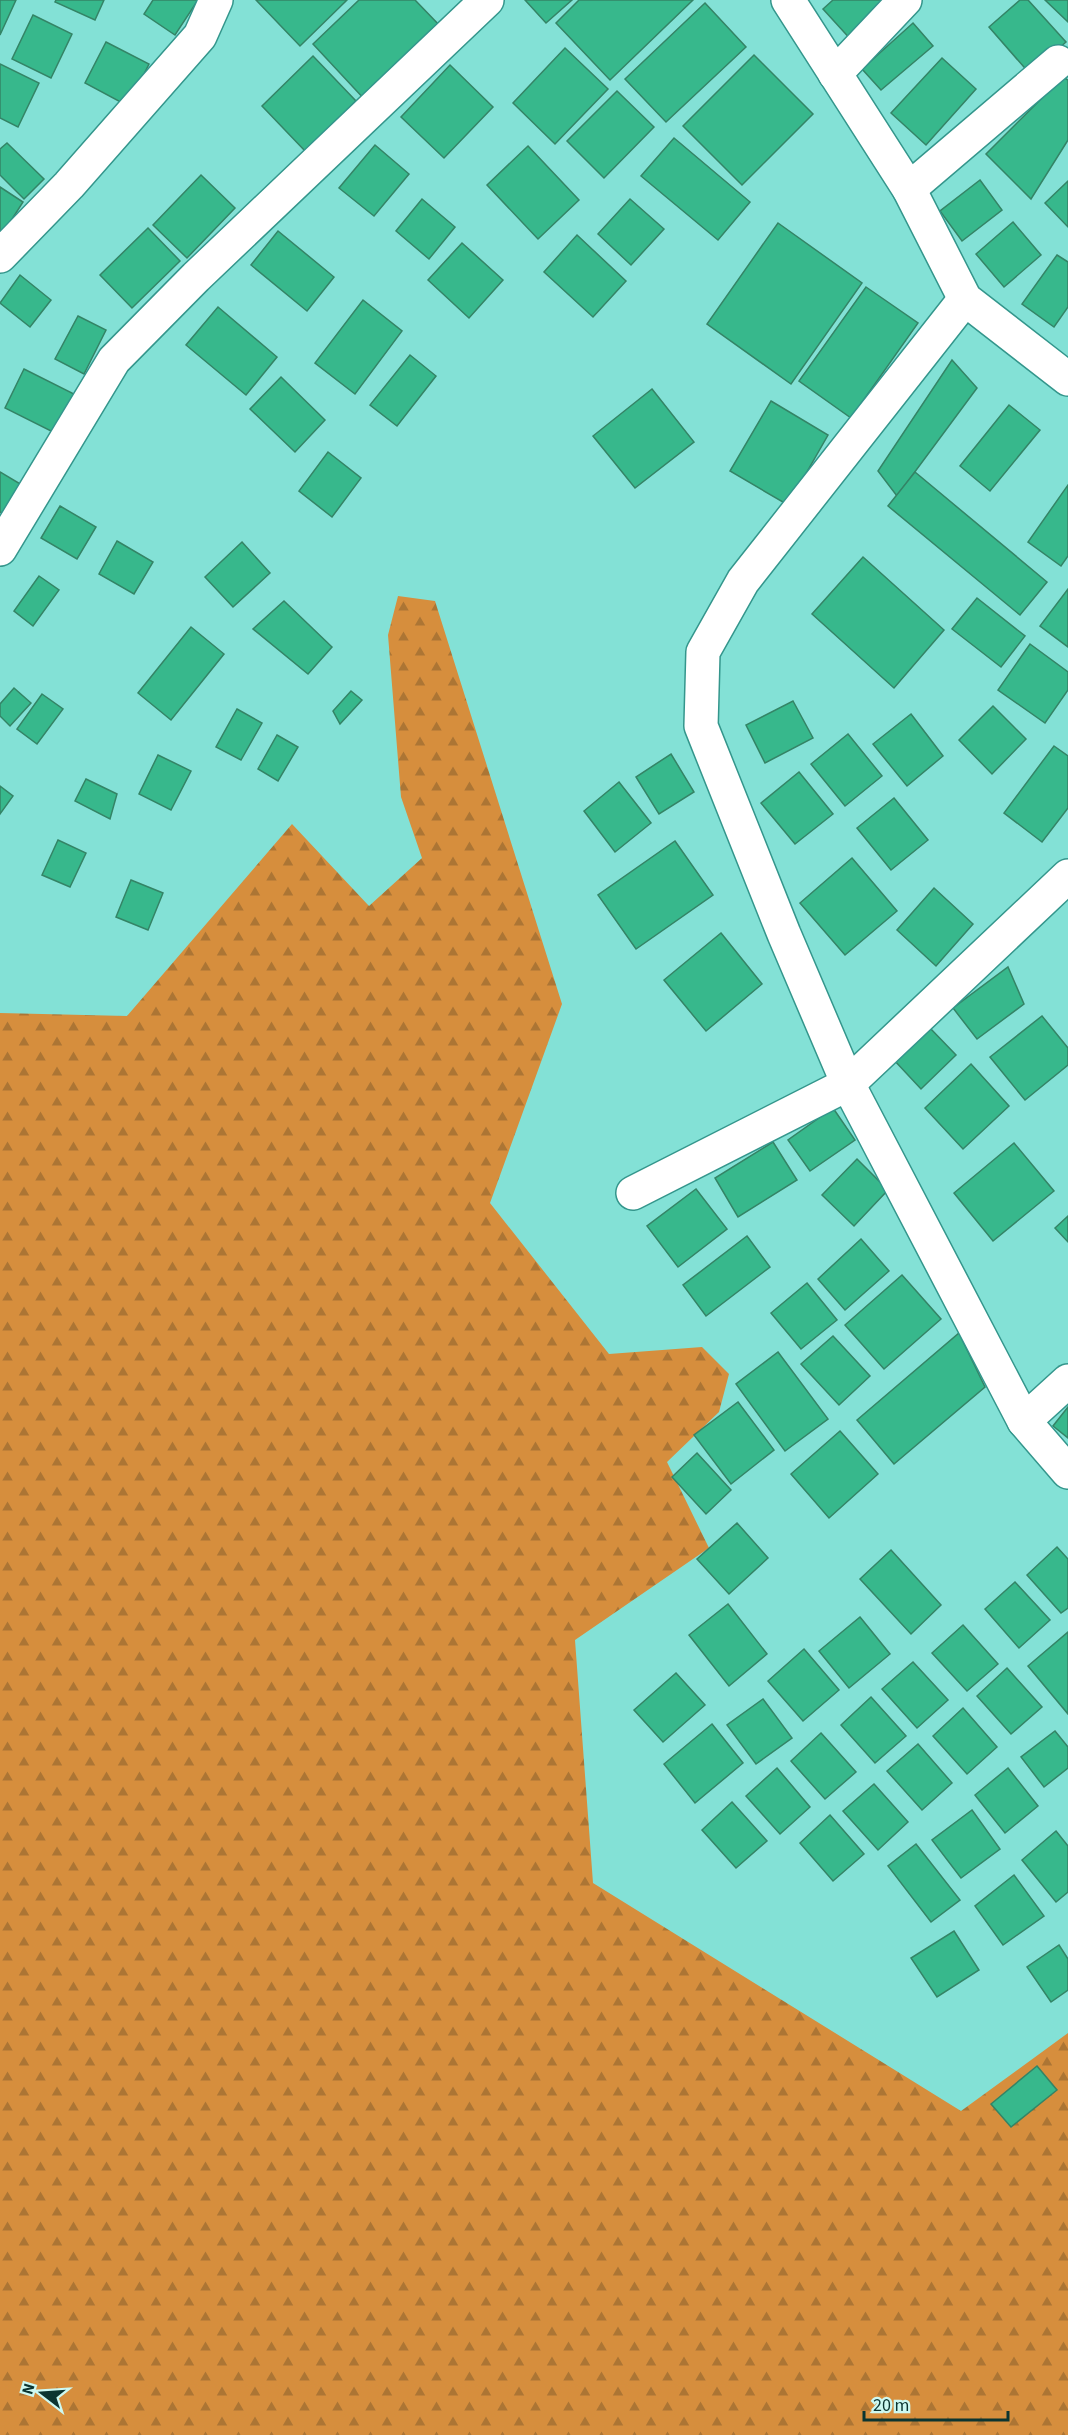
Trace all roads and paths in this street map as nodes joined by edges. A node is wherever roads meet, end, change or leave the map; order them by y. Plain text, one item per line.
1 (216, 0) edge
2 (487, 0) edge
3 (788, 0) edge
4 (905, 0) edge
5 (1058, 62) dead end
6 (835, 74) junction
7 (909, 189) junction
8 (0, 256) edge
9 (965, 299) junction
10 (1068, 379) edge
11 (0, 549) edge
12 (1068, 876) edge
13 (848, 1084) junction
14 (633, 1193) dead end
15 (1068, 1381) edge
16 (1024, 1421) junction
17 (1068, 1472) edge

1 - 8 street
2 - 11 street
3 - 6 street
4 - 6 street
5 - 7 street
6 - 7 street
7 - 9 street
9 - 10 street
9 - 13 street
12 - 13 street
13 - 14 street
13 - 16 street
15 - 16 street
16 - 17 street

